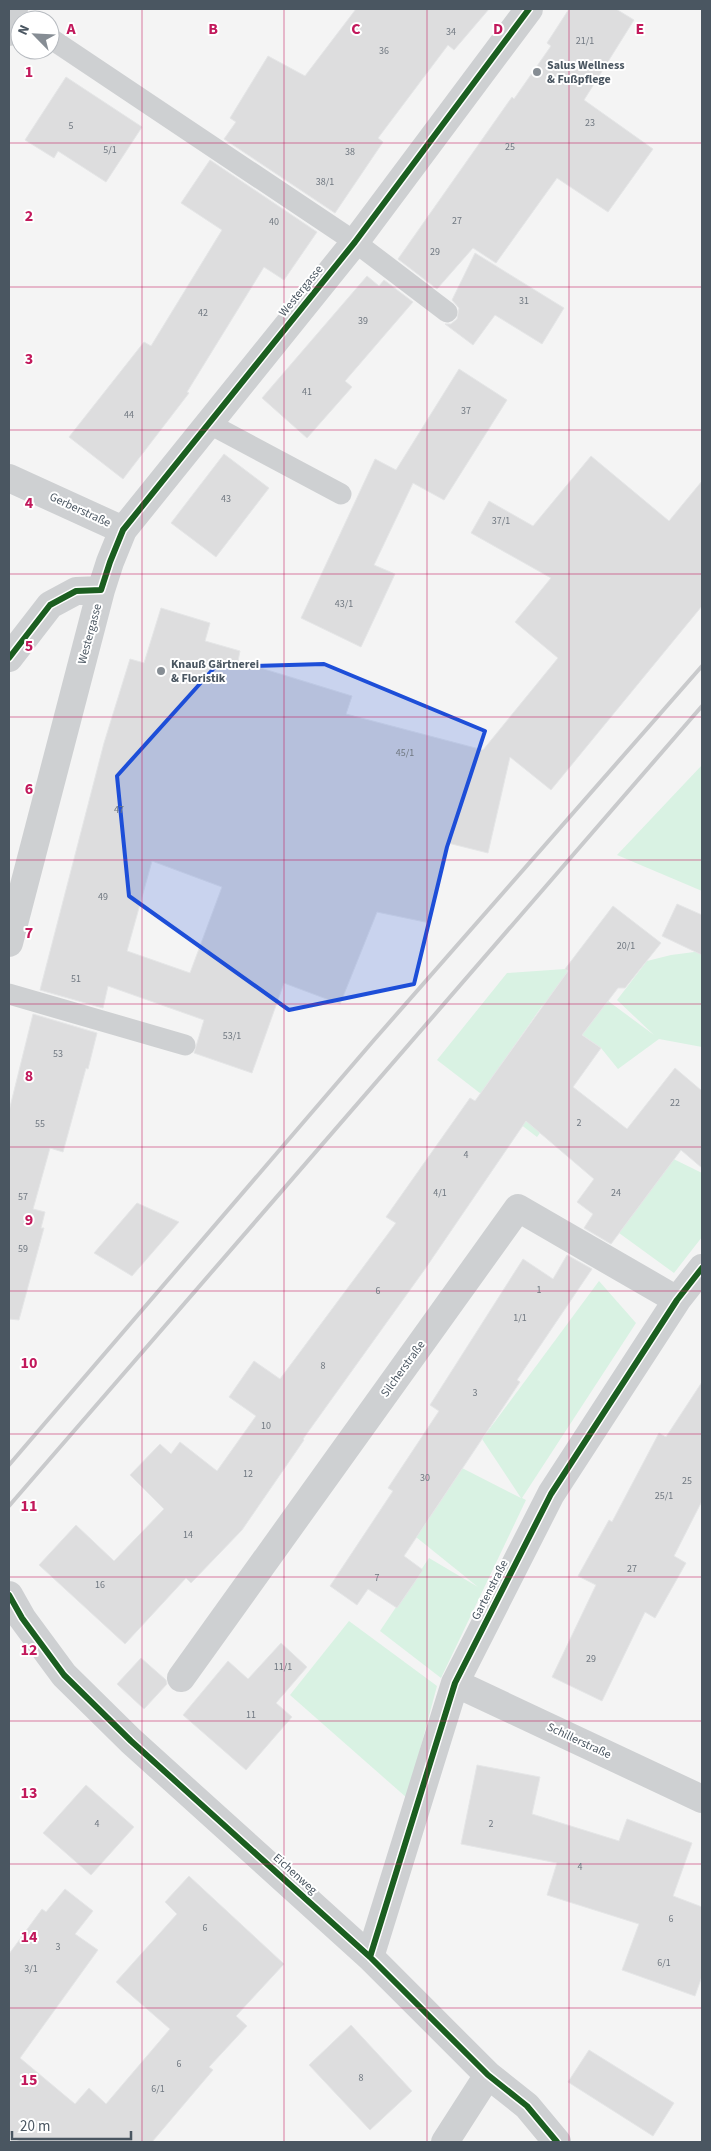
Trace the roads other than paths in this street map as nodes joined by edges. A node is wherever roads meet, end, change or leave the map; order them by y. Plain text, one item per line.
1 (529, 9) edge
2 (60, 45) edge
3 (355, 242) junction
4 (447, 312) dead end
5 (208, 423) junction
6 (9, 478) edge
7 (341, 494) dead end
8 (123, 530) junction
9 (101, 590) junction
10 (9, 658) edge
11 (9, 943) edge
12 (9, 994) edge
13 (186, 1045) dead end
14 (702, 1268) edge
15 (677, 1300) junction
16 (15, 1607) edge
17 (181, 1678) dead end
18 (455, 1684) junction
19 (702, 1800) edge
20 (370, 1957) junction
21 (488, 2075) junction
22 (445, 2142) edge
23 (557, 2142) edge

1 - 3 street, Westergasse
2 - 3 lane
3 - 4 lane
3 - 5 street, Westergasse
5 - 7 lane
5 - 8 street, Westergasse
6 - 8 street, Gerberstraße
8 - 9 street, Westergasse
9 - 10 street
9 - 11 street, Westergasse
12 - 13 lane
14 - 15 street, Gartenstraße
15 - 17 street, Silcherstraße
15 - 18 street, Gartenstraße
16 - 20 street, Eichenweg
18 - 19 street, Schillerstraße
18 - 20 street, Gartenstraße
20 - 21 street, Eichenweg
21 - 22 street
21 - 23 street, Eichenweg

